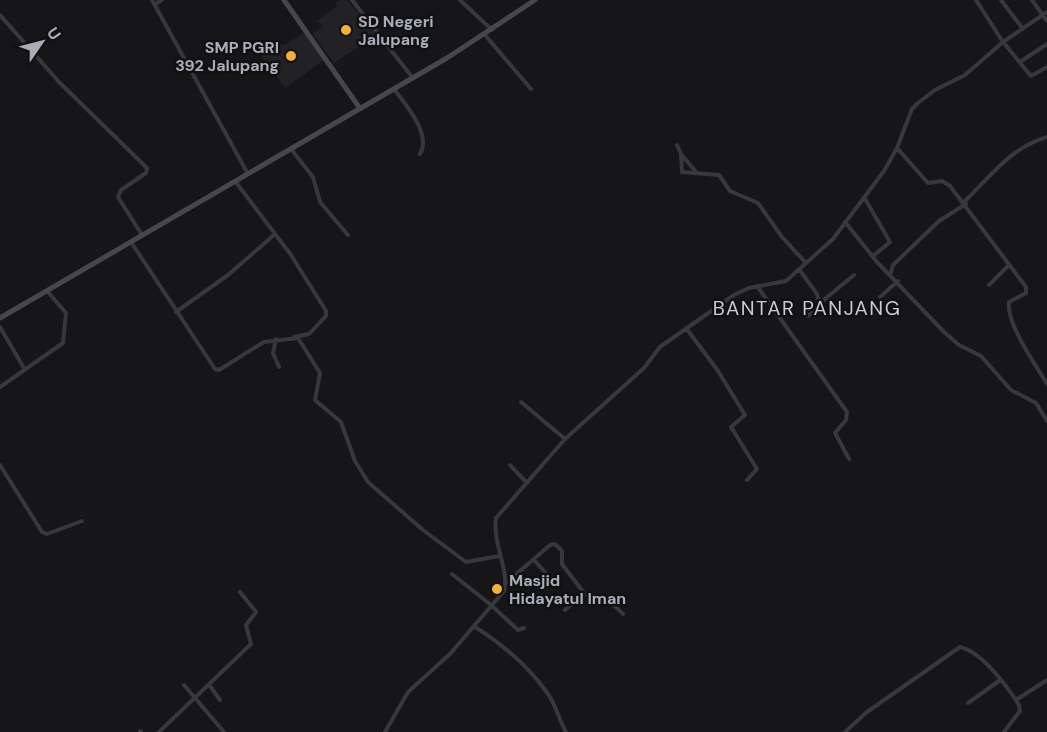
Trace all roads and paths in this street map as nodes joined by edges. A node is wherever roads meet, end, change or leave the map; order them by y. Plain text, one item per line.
1 (162, 0) edge
2 (284, 0) edge
3 (352, 0) edge
4 (460, 0) edge
5 (535, 0) edge
6 (976, 0) edge
7 (1001, 0) edge
8 (1032, 0) edge
9 (154, 2) edge
10 (1045, 14) edge
11 (0, 15) edge
12 (1047, 21) edge
13 (1023, 29) junction
14 (493, 30) junction
15 (485, 35) junction
16 (1004, 42) junction
17 (1047, 44) edge
18 (1020, 62) junction
19 (1047, 67) edge
20 (412, 77) junction
21 (393, 87) junction
22 (531, 89) dead end
23 (359, 107) junction
24 (1047, 137) edge
25 (677, 145) dead end
26 (897, 148) junction
27 (290, 149) junction
28 (420, 154) dead end
29 (681, 154) junction
30 (696, 172) junction
31 (248, 174) junction
32 (235, 181) junction
33 (864, 197) junction
34 (965, 203) junction
35 (845, 222) junction
36 (142, 235) junction
37 (274, 235) junction
38 (348, 236) dead end
39 (131, 242) junction
40 (873, 256) junction
41 (806, 263) junction
42 (1009, 265) junction
43 (799, 269) junction
44 (855, 275) dead end
45 (890, 275) junction
46 (898, 282) junction
47 (989, 285) dead end
48 (757, 286) junction
49 (47, 291) junction
50 (880, 297) dead end
51 (820, 303) junction
52 (176, 312) junction
53 (808, 316) dead end
54 (0, 318) edge
55 (0, 327) edge
56 (686, 328) junction
57 (293, 337) junction
58 (276, 339) junction
59 (279, 367) dead end
60 (25, 370) junction
61 (1047, 384) edge
62 (0, 387) edge
63 (521, 402) dead end
64 (1045, 413) edge
65 (1047, 422) edge
66 (565, 439) junction
67 (849, 459) dead end
68 (0, 465) edge
69 (510, 465) dead end
70 (747, 480) dead end
71 (527, 483) junction
72 (82, 521) dead end
73 (499, 556) junction
74 (535, 561) junction
75 (452, 574) dead end
76 (551, 579) dead end
77 (506, 583) junction
78 (240, 592) dead end
79 (584, 595) junction
80 (491, 605) junction
81 (565, 610) dead end
82 (623, 614) dead end
83 (475, 627) junction
84 (525, 628) dead end
85 (1047, 680) edge
86 (999, 681) junction
87 (184, 686) dead end
88 (210, 686) junction
89 (197, 698) junction
90 (220, 700) dead end
91 (1016, 700) junction
92 (968, 703) dead end
93 (159, 732) edge
94 (224, 732) edge
95 (385, 732) edge
96 (566, 732) edge
97 (845, 732) edge
98 (1004, 732) edge

1 - 9 street
2 - 23 street
3 - 20 street
4 - 14 street
5 - 14 street
6 - 16 street
7 - 13 street
8 - 10 street
9 - 31 street
10 - 12 street
10 - 13 street
11 - 36 street
13 - 16 street
14 - 15 street
15 - 20 street
15 - 22 street
16 - 18 street
16 - 26 street
17 - 18 street
18 - 19 street
20 - 21 street
21 - 23 street
21 - 28 street
23 - 27 street
24 - 34 street
25 - 29 street
26 - 33 street
26 - 34 street
27 - 31 street
27 - 38 street
29 - 30 street
29 - 30 street
30 - 41 street
31 - 32 street
32 - 36 street
32 - 37 street
33 - 35 street
33 - 40 street
34 - 42 street
34 - 45 street
35 - 40 street
35 - 41 street
36 - 39 street
37 - 52 street
37 - 57 street
39 - 49 street
39 - 52 street
40 - 45 street
41 - 43 street
42 - 47 street
42 - 61 street
43 - 48 street
43 - 51 street
44 - 51 street
45 - 46 street
46 - 50 street
46 - 64 street
48 - 56 street
48 - 67 street
49 - 54 street
49 - 60 street
51 - 53 street
52 - 58 street
55 - 60 street
56 - 66 street
56 - 70 street
57 - 58 street
57 - 73 street
58 - 59 street
60 - 62 street
63 - 66 street
64 - 65 street
66 - 71 street
68 - 72 street
69 - 71 street
71 - 73 street
73 - 77 street
74 - 76 street
74 - 77 street
74 - 79 street
75 - 80 street
77 - 80 street
78 - 88 street
79 - 81 street
79 - 82 street
80 - 83 street
80 - 84 street
83 - 95 street
83 - 96 street
85 - 91 street
86 - 91 street
86 - 92 street
86 - 97 street
87 - 89 street
88 - 89 street
88 - 90 street
89 - 93 street
89 - 94 street
91 - 98 street

